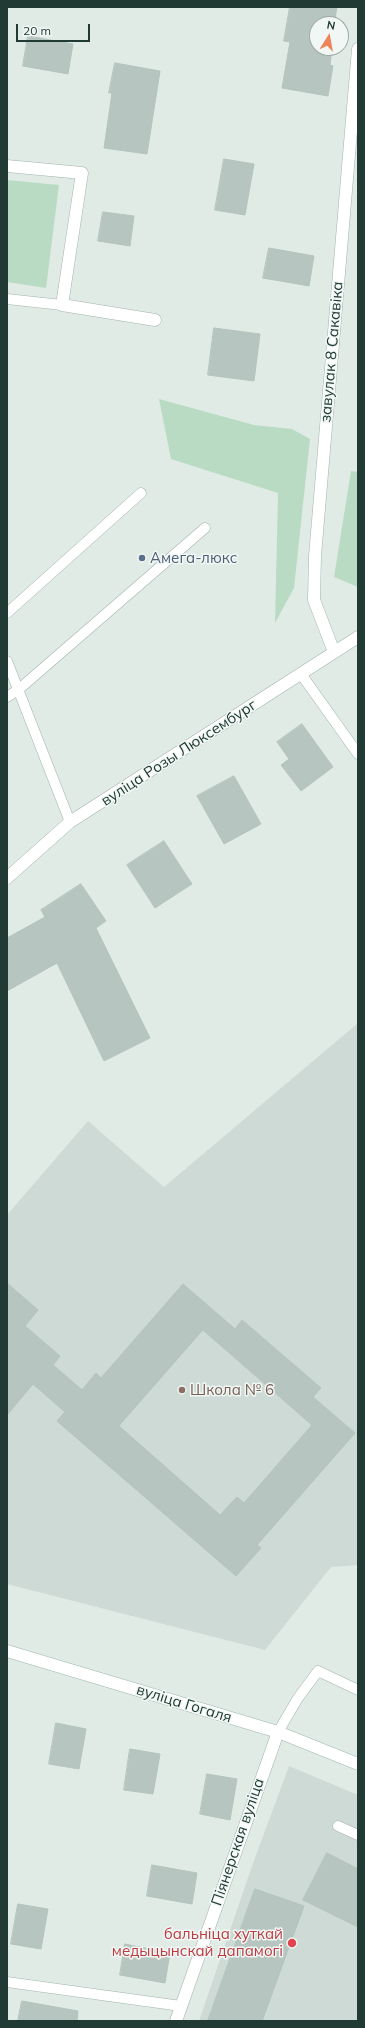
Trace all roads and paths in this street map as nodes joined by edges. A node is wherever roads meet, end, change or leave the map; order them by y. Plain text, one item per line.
1 (358, 49) edge
2 (7, 166) edge
3 (7, 299) edge
4 (62, 305) junction
5 (156, 320) dead end
6 (141, 493) dead end
7 (205, 528) dead end
8 (7, 613) edge
9 (358, 637) edge
10 (334, 652) junction
11 (7, 661) edge
12 (301, 674) junction
13 (18, 690) junction
14 (7, 697) edge
15 (358, 754) edge
16 (70, 822) junction
17 (7, 878) edge
18 (7, 1651) edge
19 (358, 1690) edge
20 (278, 1732) junction
21 (358, 1764) edge
22 (338, 1826) dead end
23 (358, 1835) edge
24 (7, 1982) edge
25 (182, 2006) junction
26 (176, 2021) edge

1 - 10 street, завулак 8 Сакавіка
2 - 4 street
3 - 4 lane
4 - 5 street
6 - 8 lane
7 - 13 lane
9 - 10 street, вуліца Розы Люксембург
10 - 12 street, вуліца Розы Люксембург
11 - 13 lane
12 - 15 lane
12 - 16 street, вуліца Розы Люксембург
13 - 14 lane
13 - 16 lane
16 - 17 street, вуліца Розы Люксембург
18 - 20 street, вуліца Гогаля
19 - 20 lane
20 - 21 street, вуліца Гогаля
20 - 25 street, Піянерская вуліца
22 - 23 lane
24 - 25 lane
25 - 26 street, Піянерская вуліца

